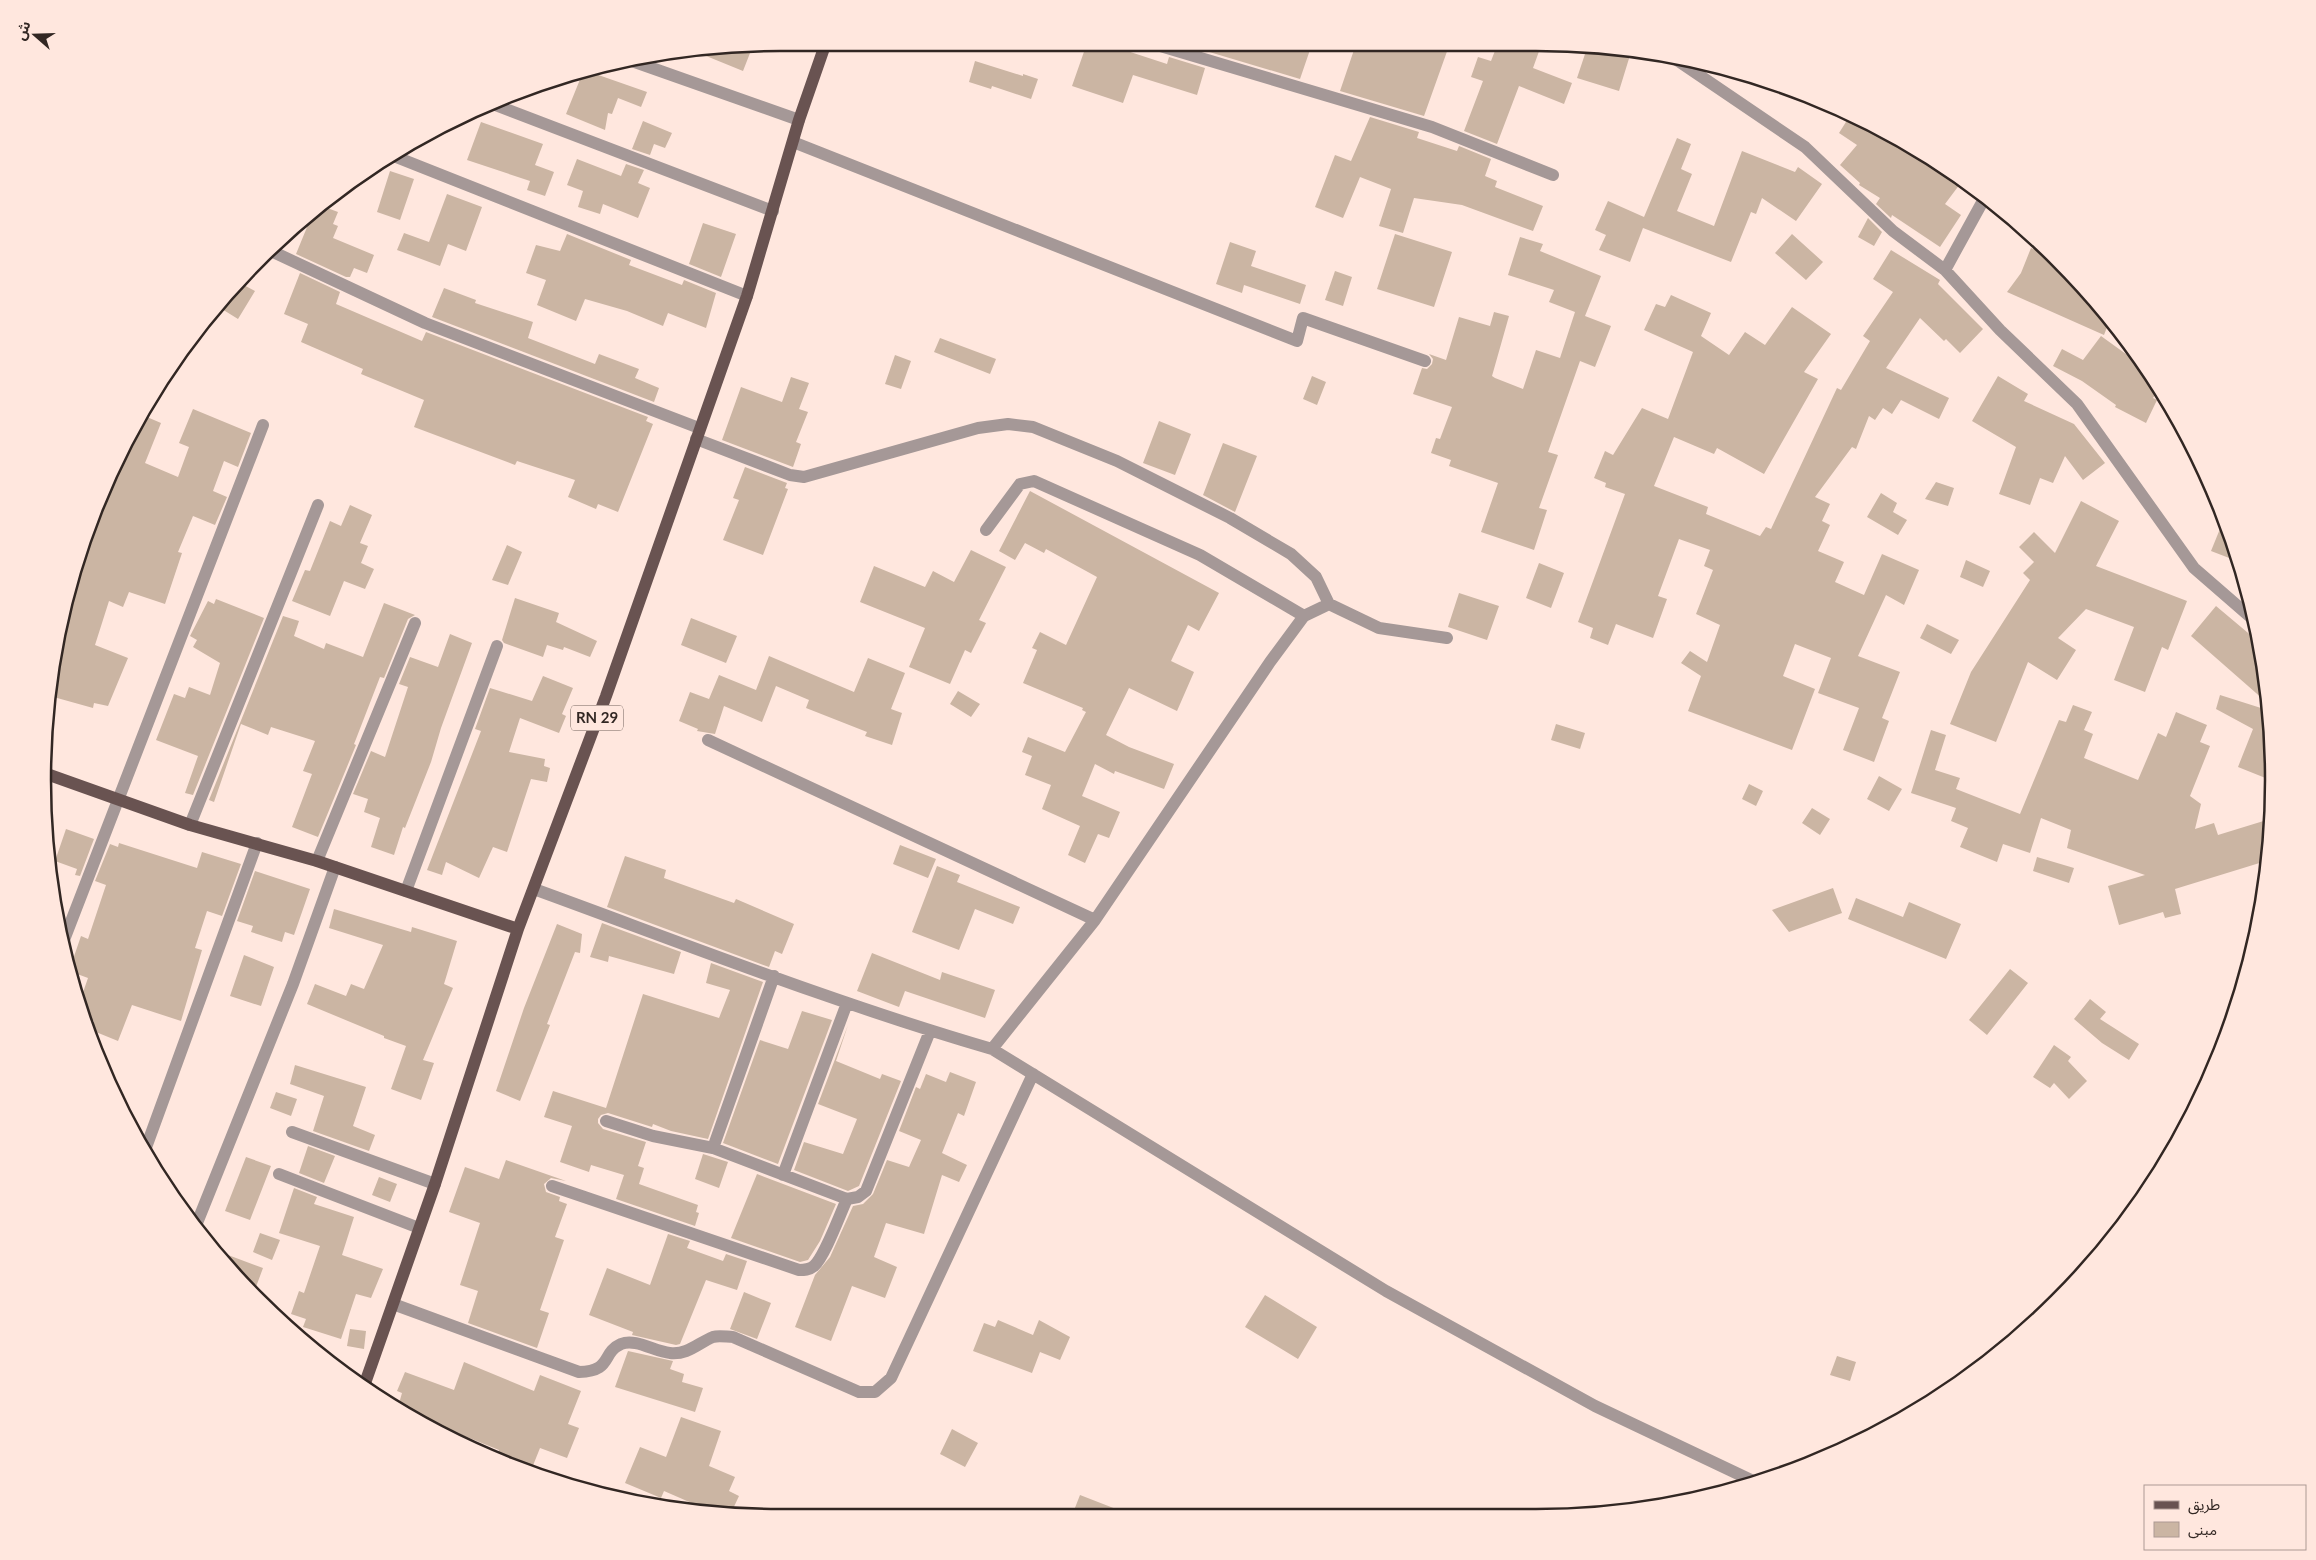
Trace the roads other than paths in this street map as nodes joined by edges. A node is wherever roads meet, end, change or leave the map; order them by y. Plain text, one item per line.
1 (823, 51) edge
2 (1177, 51) edge
3 (642, 64) edge
4 (1688, 67) edge
5 (501, 107) edge
6 (799, 120) junction
7 (793, 142) junction
8 (400, 159) edge
9 (1553, 175) dead end
10 (1982, 203) edge
11 (773, 211) junction
12 (277, 254) edge
13 (1945, 270) junction
14 (747, 296) junction
15 (1425, 361) dead end
16 (263, 425) dead end
17 (698, 434) junction
18 (318, 505) dead end
19 (986, 530) dead end
20 (1329, 604) junction
21 (2245, 612) edge
22 (1304, 616) junction
23 (415, 623) dead end
24 (1447, 638) dead end
25 (497, 646) dead end
26 (708, 740) dead end
27 (51, 775) edge
28 (119, 799) junction
29 (190, 825) junction
30 (257, 843) junction
31 (317, 861) junction
32 (335, 867) junction
33 (534, 889) junction
34 (406, 891) junction
35 (1095, 920) junction
36 (518, 929) junction
37 (67, 932) edge
38 (774, 976) junction
39 (847, 1002) junction
40 (930, 1031) junction
41 (992, 1049) junction
42 (1033, 1074) junction
43 (606, 1121) dead end
44 (292, 1132) dead end
45 (148, 1142) edge
46 (713, 1148) junction
47 (279, 1174) dead end
48 (784, 1175) junction
49 (435, 1184) junction
50 (552, 1186) dead end
51 (847, 1199) junction
52 (198, 1218) edge
53 (419, 1228) junction
54 (393, 1304) junction
55 (366, 1380) edge
56 (1746, 1478) edge

1 - 6 main road, RN 29
2 - 9 street
3 - 6 street
4 - 13 street
5 - 11 street
6 - 7 main road, RN 29
7 - 11 main road, RN 29
7 - 15 street
8 - 14 street
10 - 13 street
11 - 14 main road, RN 29
12 - 17 street
13 - 21 street
14 - 17 main road, RN 29
16 - 28 street
17 - 20 street
17 - 33 main road, RN 29
18 - 29 street
19 - 22 street
20 - 22 street
20 - 24 street
22 - 35 street
23 - 31 street
25 - 34 street
26 - 35 street
27 - 28 main road
28 - 29 main road
28 - 37 street
29 - 30 main road
30 - 31 main road
30 - 45 street
31 - 32 main road
32 - 34 main road
32 - 52 street
33 - 36 main road, RN 29
33 - 38 street
34 - 36 main road
35 - 41 street
36 - 49 main road, RN 29
38 - 39 street
38 - 46 street
39 - 40 street
39 - 48 street
40 - 41 street
40 - 51 street
41 - 42 street
42 - 54 street
42 - 56 street
43 - 46 street
44 - 49 street
46 - 48 street
47 - 53 street
48 - 51 street
49 - 53 main road, RN 29
50 - 51 street
53 - 54 main road, RN 29
54 - 55 main road, RN 29

